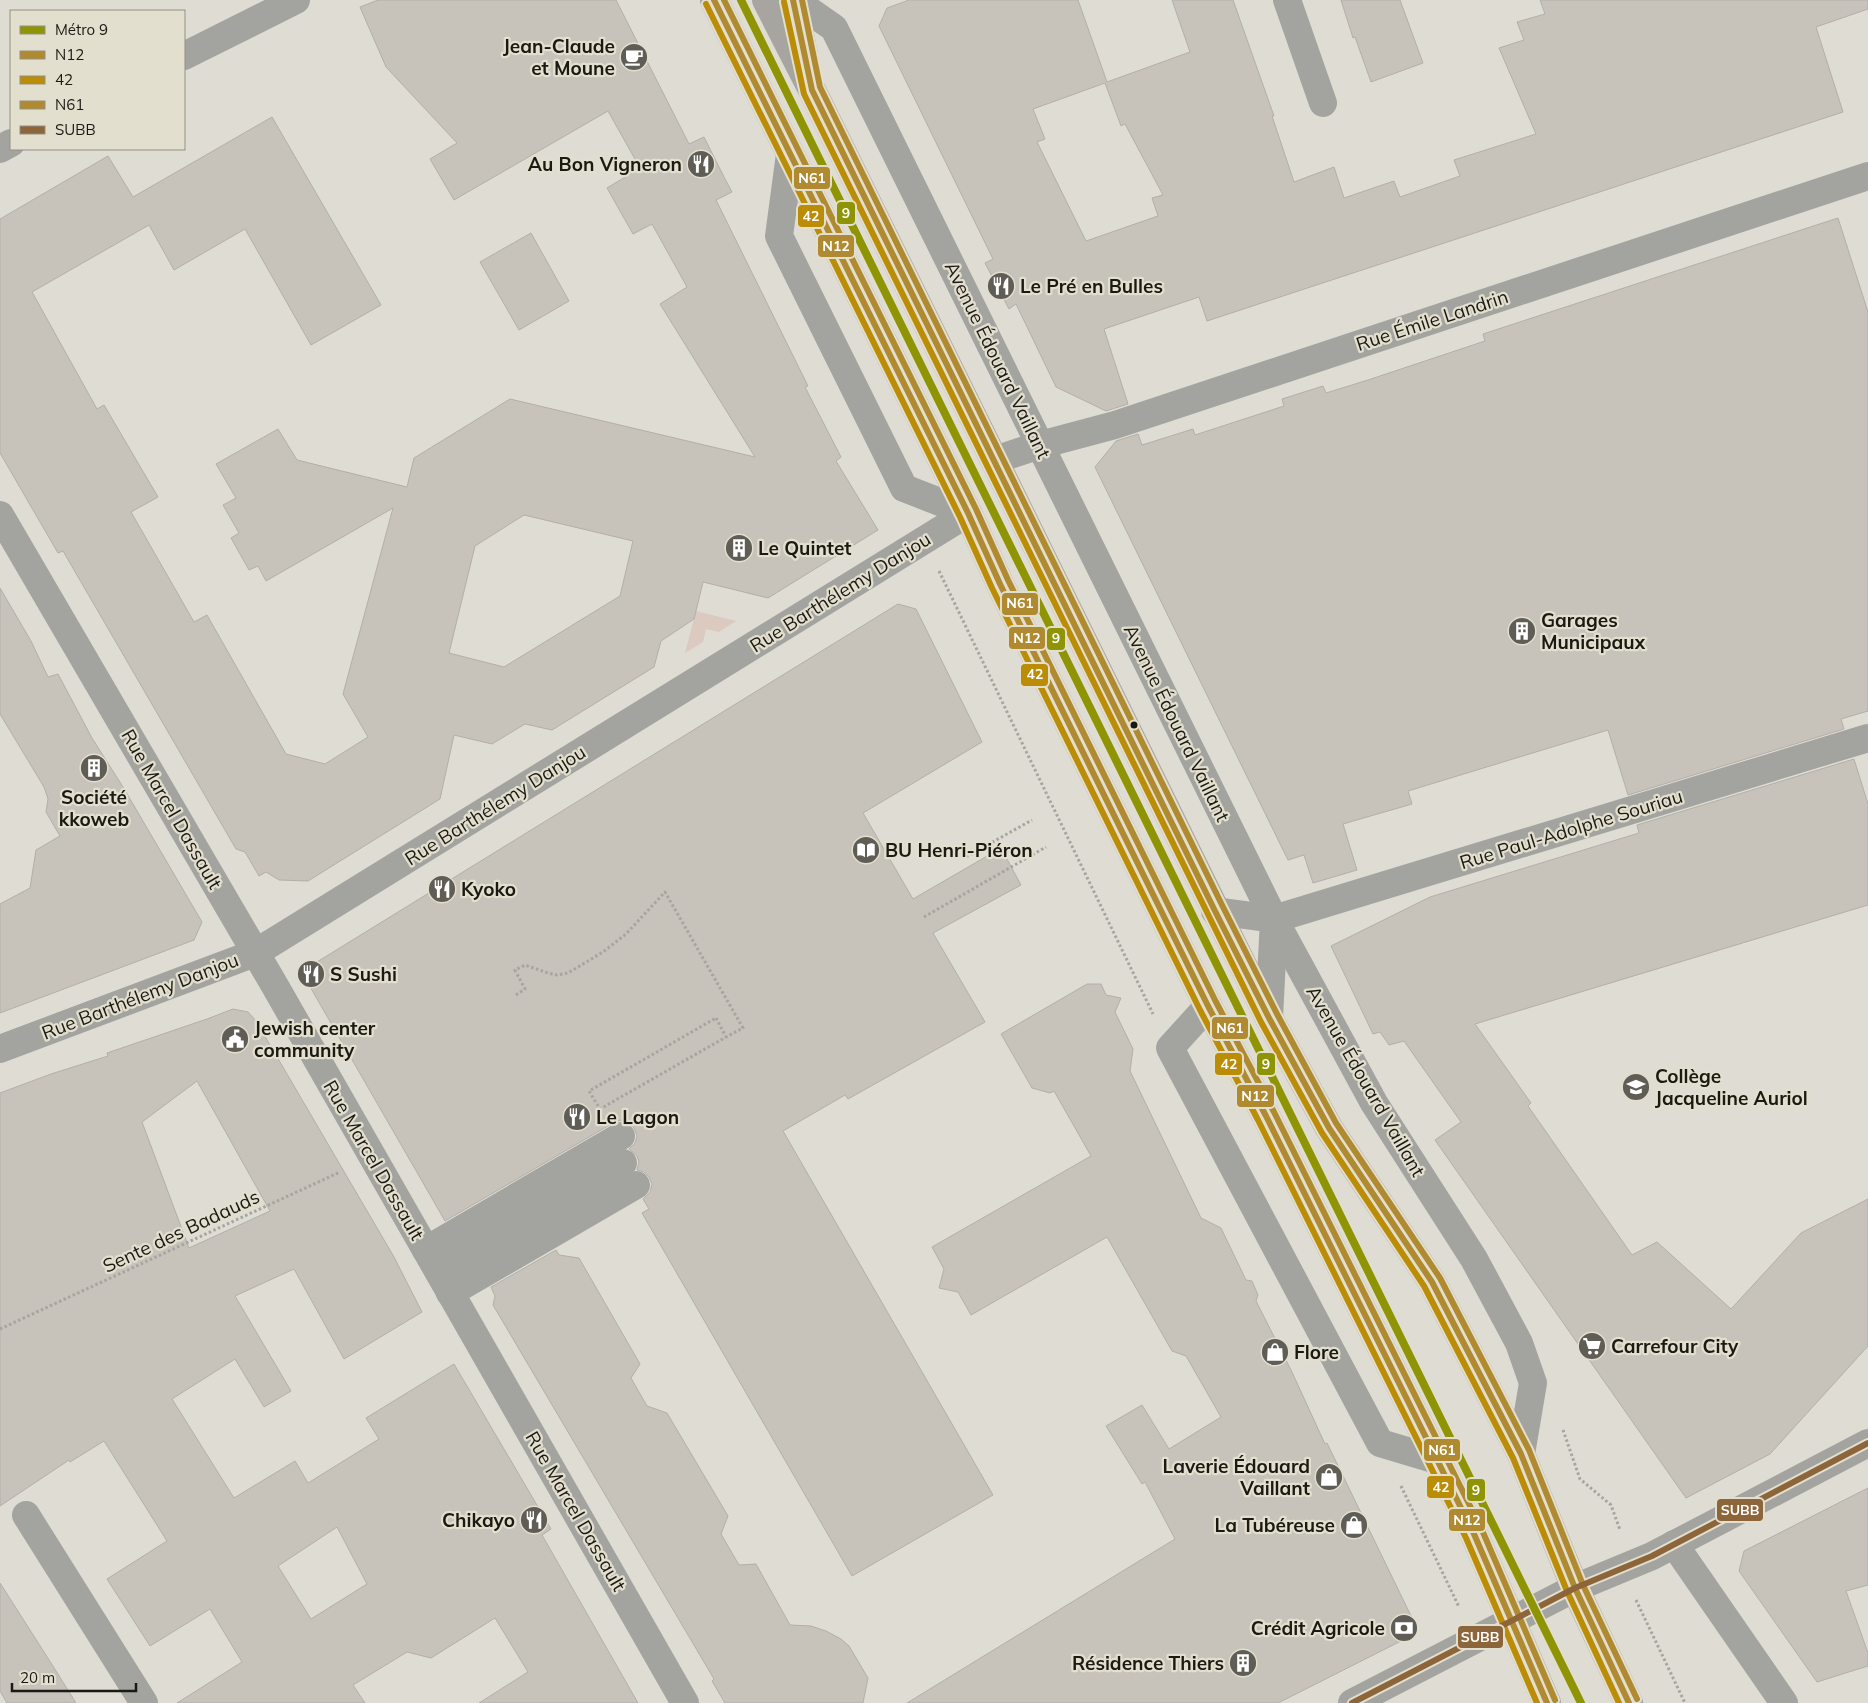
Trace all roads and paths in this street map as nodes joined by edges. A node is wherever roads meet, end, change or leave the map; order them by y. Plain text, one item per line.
1 (296, 0) edge
2 (714, 0) edge
3 (766, 0) edge
4 (793, 0) edge
5 (1288, 0) edge
6 (185, 56) edge
7 (812, 90) junction
8 (1323, 103) dead end
9 (790, 154) junction
10 (1868, 176) edge
11 (1040, 445) junction
12 (995, 460) junction
13 (968, 513) junction
14 (0, 515) edge
15 (924, 540) junction
16 (1868, 738) edge
17 (1032, 820) dead end
18 (1046, 847) dead end
19 (966, 857) dead end
20 (1215, 911) junction
21 (924, 917) dead end
22 (1274, 919) junction
23 (255, 953) junction
24 (516, 995) dead end
25 (1208, 1006) junction
26 (1269, 1018) junction
27 (726, 1037) junction
28 (1170, 1048) junction
29 (0, 1049) edge
30 (615, 1101) dead end
31 (603, 1108) dead end
32 (621, 1136) dead end
33 (373, 1157) junction
34 (629, 1174) dead end
35 (438, 1271) junction
36 (0, 1329) edge
37 (1380, 1443) junction
38 (1868, 1443) edge
39 (1521, 1454) junction
40 (1438, 1460) junction
41 (26, 1515) dead end
42 (1674, 1544) junction
43 (1575, 1588) junction
44 (1511, 1620) junction
45 (1475, 1640) junction
46 (144, 1703) edge
47 (686, 1703) edge
48 (1352, 1703) edge
49 (1547, 1703) edge
50 (1629, 1703) edge
51 (1784, 1703) edge

1 - 6 street
2 - 9 main road
3 - 7 main road, Avenue Édouard Vaillant
4 - 7 main road, Avenue Édouard Vaillant
4 - 11 street, Avenue Édouard Vaillant
5 - 8 street
7 - 12 main road, Avenue Édouard Vaillant
9 - 13 main road
9 - 13 street
10 - 11 street, Rue Émile Landrin
11 - 12 street, Rue Émile Landrin
11 - 22 street, Avenue Édouard Vaillant
12 - 20 main road, Avenue Édouard Vaillant
13 - 15 street, Rue Barthélemy Danjou
13 - 25 main road
14 - 23 street, Rue Marcel Dassault
15 - 23 street, Rue Barthélemy Danjou
15 - 28 path
16 - 22 street, Rue Paul-Adolphe Souriau
17 - 19 path
18 - 21 path
20 - 22 street, Rue Paul-Adolphe Souriau
20 - 26 main road, Avenue Édouard Vaillant
22 - 26 street
22 - 39 street, Avenue Édouard Vaillant
23 - 29 street, Rue Barthélemy Danjou
23 - 33 street, Rue Marcel Dassault
24 - 27 path
25 - 28 street
25 - 40 main road
26 - 39 main road, Avenue Édouard Vaillant
27 - 30 path
27 - 31 path
28 - 37 street
32 - 35 street
33 - 35 street, Rue Marcel Dassault
33 - 36 path, Sente des Badauds
34 - 35 street
35 - 47 street, Rue Marcel Dassault
37 - 40 street
37 - 45 path
38 - 42 street
39 - 43 main road, Avenue Édouard Vaillant
40 - 44 main road
41 - 46 street
42 - 43 street
42 - 51 street
43 - 44 street
43 - 50 main road, Avenue Édouard Vaillant
44 - 45 street
44 - 49 main road
45 - 48 street

